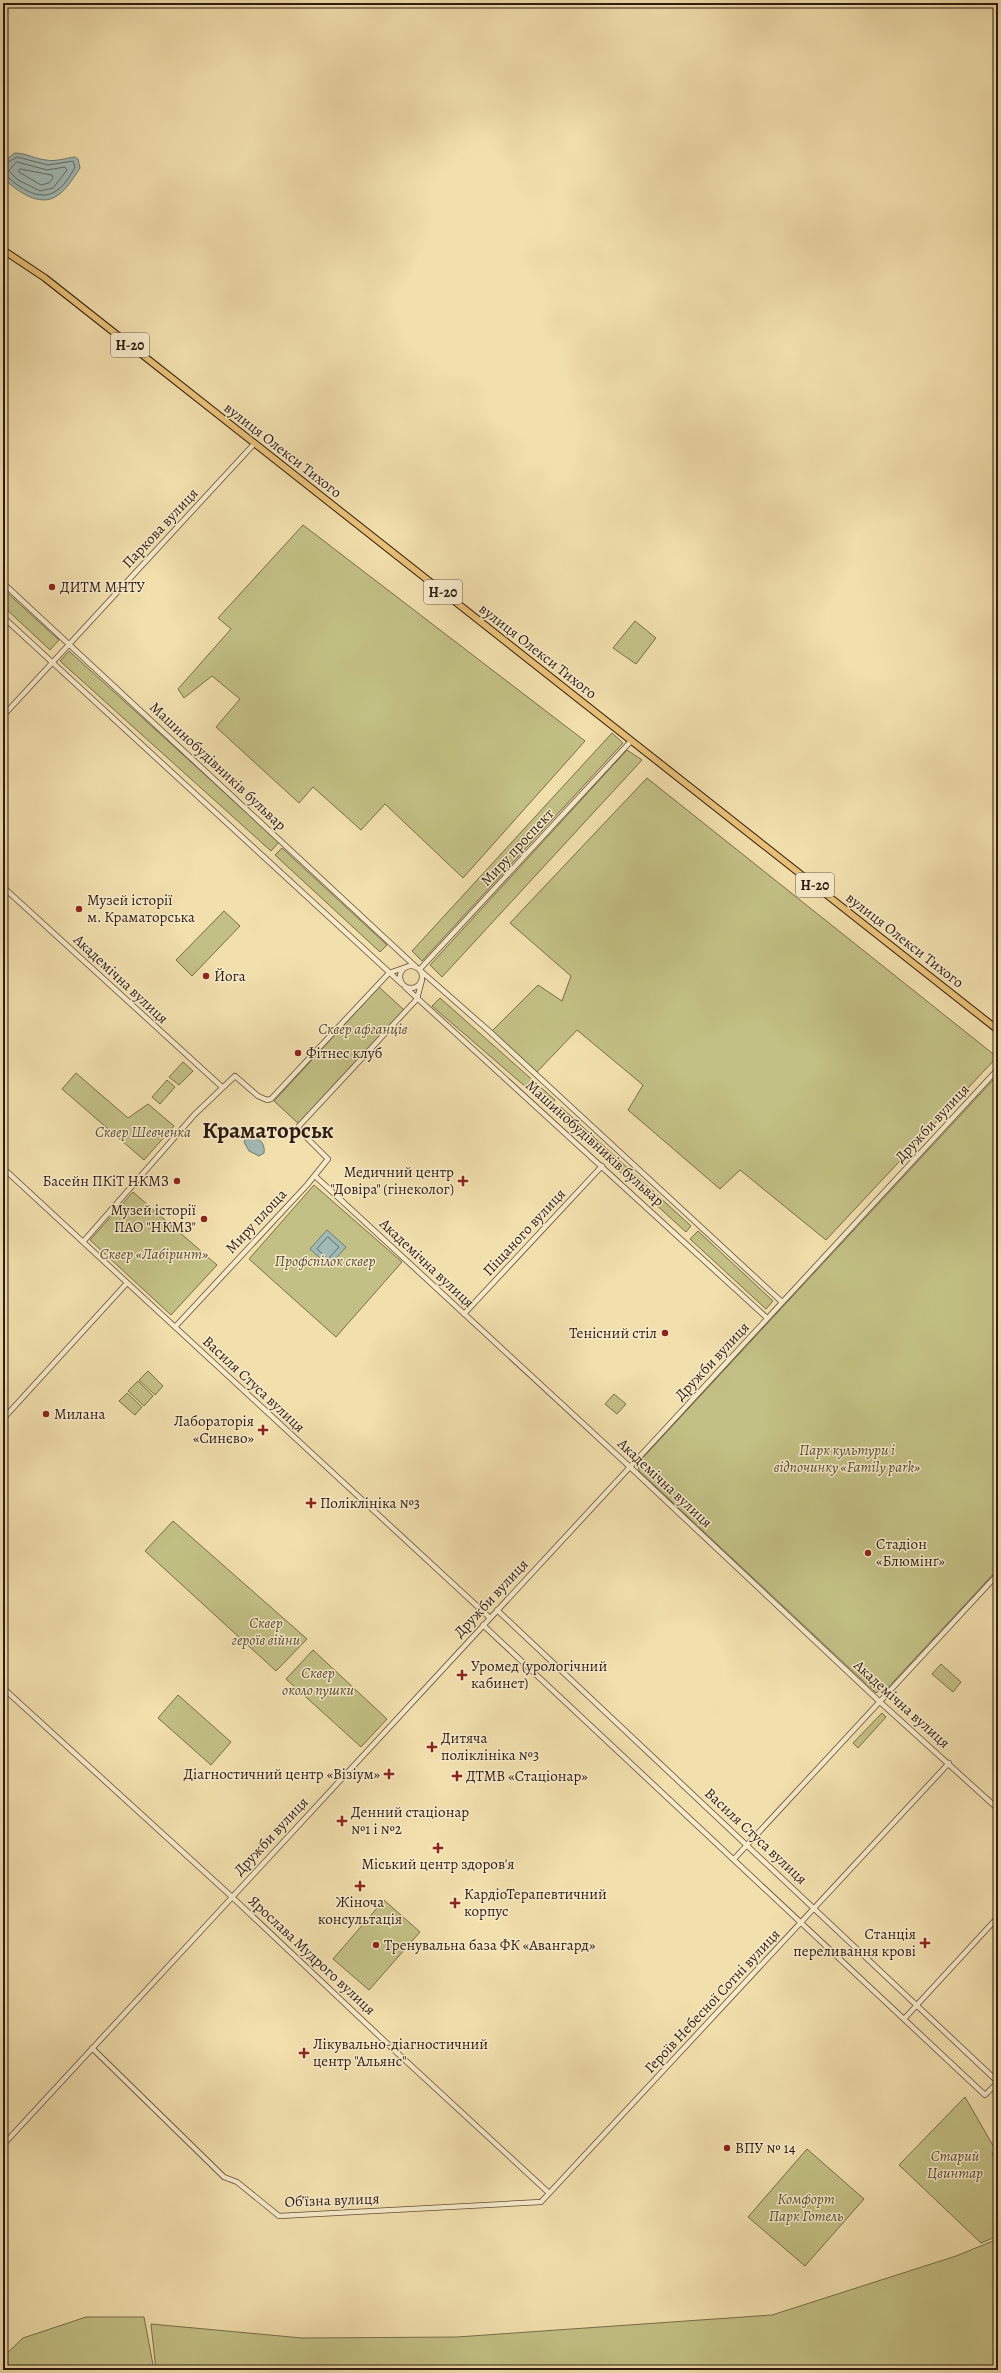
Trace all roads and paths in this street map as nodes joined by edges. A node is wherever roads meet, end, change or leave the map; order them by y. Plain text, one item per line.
1 (3, 250) edge
2 (254, 444) junction
3 (3, 583) edge
4 (3, 617) edge
5 (69, 644) junction
6 (52, 663) junction
7 (3, 716) edge
8 (631, 741) junction
9 (3, 887) edge
10 (409, 966) junction
11 (419, 970) junction
12 (389, 973) junction
13 (422, 980) junction
14 (404, 986) junction
15 (417, 999) junction
16 (998, 1030) edge
17 (998, 1069) edge
18 (222, 1087) junction
19 (602, 1166) junction
20 (3, 1168) edge
21 (315, 1176) junction
22 (83, 1242) junction
23 (127, 1283) junction
24 (782, 1302) junction
25 (464, 1314) junction
26 (767, 1318) junction
27 (176, 1327) junction
28 (3, 1419) edge
29 (630, 1467) junction
30 (998, 1574) edge
31 (497, 1610) junction
32 (490, 1618) junction
33 (483, 1625) junction
34 (3, 1688) edge
35 (880, 1702) junction
36 (949, 1763) junction
37 (998, 1809) edge
38 (748, 1844) junction
39 (734, 1859) junction
40 (231, 1896) junction
41 (815, 1908) junction
42 (998, 1917) edge
43 (801, 1923) junction
44 (917, 2004) junction
45 (904, 2019) junction
46 (92, 2048) junction
47 (998, 2082) edge
48 (4, 2142) edge
49 (549, 2193) junction
50 (541, 2202) joint

1 - 2 main road, вулиця Олекси Тихого / Н-20
2 - 5 street, Паркова вулиця
2 - 8 main road, вулиця Олекси Тихого / Н-20
3 - 5 street, Машинобудівників бульвар
4 - 6 street, Машинобудівників бульвар
5 - 6 street, Паркова вулиця
5 - 11 street, Машинобудівників бульвар
6 - 7 street, Паркова вулиця
6 - 12 street, Машинобудівників бульвар
8 - 11 street, Миру проспект
8 - 16 main road, вулиця Олекси Тихого / Н-20
9 - 18 street, Академічна вулиця
10 - 11 street
10 - 12 street
10 - 14 street
11 - 13 street
11 - 24 street, Машинобудівників бульвар
12 - 14 street, Машинобудівників бульвар
12 - 18 street
13 - 14 street
13 - 15 street
14 - 15 street, Машинобудівників бульвар
15 - 19 street, Машинобудівників бульвар
15 - 21 street
17 - 24 street, Дружби вулиця
18 - 22 street
19 - 25 street, Піщаного вулиця
19 - 26 street, Машинобудівників бульвар
20 - 22 street, Василя Стуса вулиця
21 - 25 street, Академічна вулиця
21 - 27 street, Миру площа
22 - 23 street, Василя Стуса вулиця
23 - 27 street, Василя Стуса вулиця
23 - 28 street
24 - 26 street, Дружби вулиця
25 - 29 street, Академічна вулиця
26 - 29 street, Дружби вулиця
27 - 32 street, Василя Стуса вулиця
29 - 31 street, Дружби вулиця
29 - 35 street, Академічна вулиця
30 - 35 street
31 - 32 street, Дружби вулиця
31 - 38 street, Василя Стуса вулиця
32 - 33 street, Дружби вулиця
33 - 39 street, Василя Стуса вулиця
33 - 40 street, Дружби вулиця
34 - 40 street, Ярослава Мудрого вулиця
35 - 36 street, Академічна вулиця
35 - 38 street
36 - 37 street, Академічна вулиця
36 - 41 street, Героїв Небесної Сотні вулиця
38 - 39 street
38 - 41 street, Василя Стуса вулиця
39 - 43 street, Василя Стуса вулиця
40 - 46 street, Дружби вулиця
40 - 49 street, Ярослава Мудрого вулиця
41 - 43 street, Героїв Небесної Сотні вулиця
41 - 44 street, Василя Стуса вулиця
42 - 44 street
43 - 45 street, Василя Стуса вулиця
43 - 49 street, Героїв Небесної Сотні вулиця
44 - 45 street
44 - 47 street, Василя Стуса вулиця
45 - 47 street, Василя Стуса вулиця
46 - 48 street, Дружби вулиця
46 - 50 street, Об’їзна вулиця
49 - 50 street, Героїв Небесної Сотні вулиця

